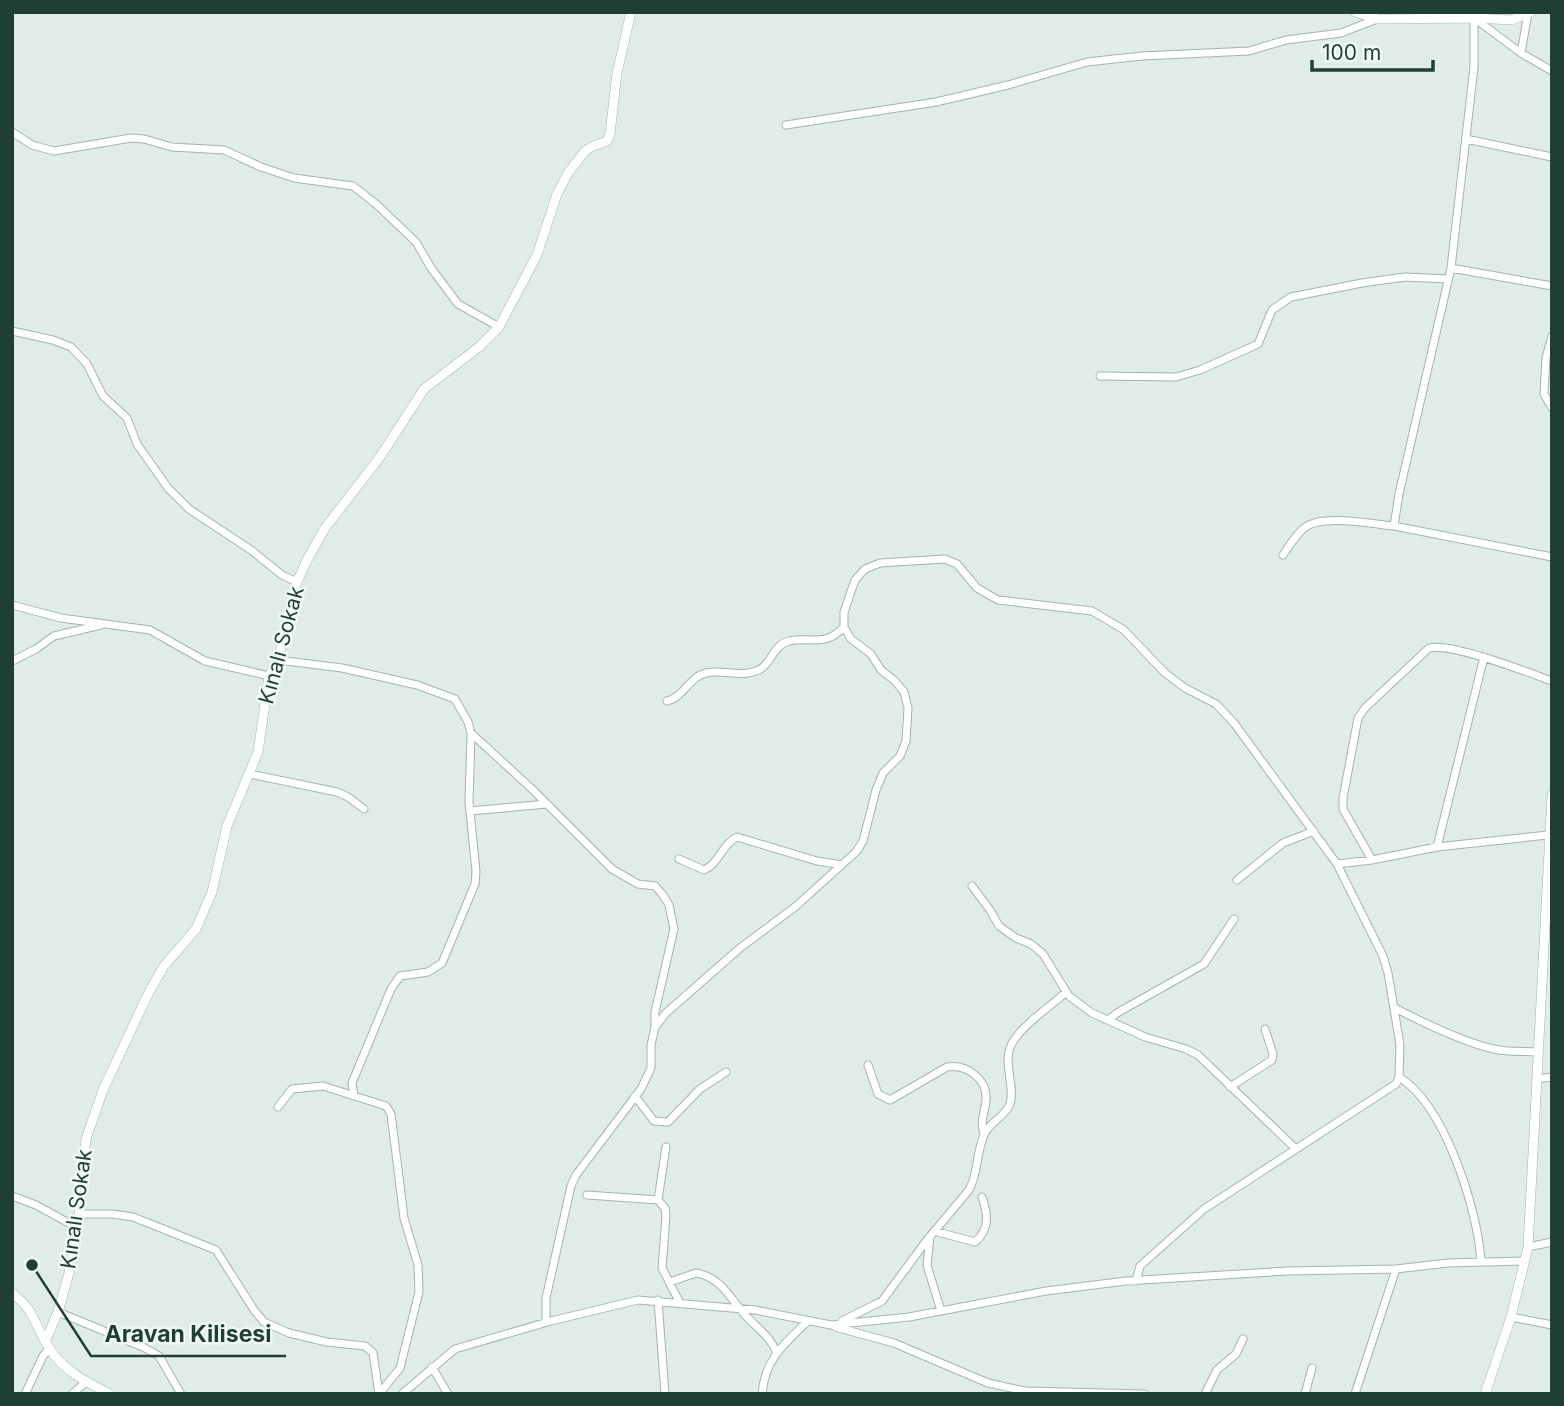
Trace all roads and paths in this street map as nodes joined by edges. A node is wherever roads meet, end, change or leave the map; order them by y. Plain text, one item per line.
1 (631, 12) edge
2 (1355, 12) edge
3 (1529, 13) edge
4 (1511, 16) edge
5 (1474, 18) junction
6 (1378, 19) junction
7 (1521, 53) junction
8 (1552, 71) edge
9 (786, 125) dead end
10 (12, 131) edge
11 (1466, 139) junction
12 (1552, 158) edge
13 (1451, 268) junction
14 (1448, 279) junction
15 (1552, 286) edge
16 (499, 327) junction
17 (12, 331) edge
18 (1552, 336) edge
19 (1100, 376) dead end
20 (1552, 408) edge
21 (1394, 526) junction
22 (1283, 555) dead end
23 (1552, 557) edge
24 (297, 582) junction
25 (12, 605) edge
26 (104, 624) junction
27 (844, 627) junction
28 (1484, 657) junction
29 (278, 660) junction
30 (12, 661) edge
31 (269, 676) junction
32 (1552, 681) edge
33 (667, 701) dead end
34 (471, 733) junction
35 (250, 774) junction
36 (1552, 795) edge
37 (547, 804) junction
38 (364, 809) dead end
39 (470, 811) junction
40 (1314, 831) junction
41 (1549, 835) junction
42 (1437, 847) junction
43 (679, 859) dead end
44 (1372, 860) junction
45 (1338, 864) junction
46 (842, 865) junction
47 (1237, 880) dead end
48 (971, 886) dead end
49 (1549, 887) edge
50 (1234, 919) dead end
51 (1066, 992) junction
52 (1395, 1008) junction
53 (1108, 1020) junction
54 (654, 1027) junction
55 (1265, 1029) dead end
56 (1538, 1052) junction
57 (868, 1065) dead end
58 (726, 1072) dead end
59 (1399, 1077) junction
60 (1552, 1077) edge
61 (1536, 1079) junction
62 (1230, 1087) junction
63 (354, 1096) junction
64 (635, 1096) junction
65 (278, 1107) dead end
66 (984, 1134) junction
67 (666, 1147) dead end
68 (1296, 1149) junction
69 (587, 1195) dead end
70 (12, 1196) edge
71 (982, 1197) dead end
72 (658, 1200) junction
73 (79, 1214) junction
74 (78, 1228) junction
75 (932, 1234) junction
76 (1552, 1242) edge
77 (1528, 1247) junction
78 (1525, 1261) junction
79 (1481, 1262) junction
80 (1396, 1269) junction
81 (1136, 1281) junction
82 (670, 1282) junction
83 (12, 1293) edge
84 (659, 1300) junction
85 (680, 1303) junction
86 (741, 1310) junction
87 (941, 1311) junction
88 (58, 1312) junction
89 (1511, 1317) junction
90 (546, 1322) junction
91 (807, 1322) junction
92 (831, 1325) junction
93 (1552, 1325) edge
94 (1243, 1339) dead end
95 (47, 1345) junction
96 (777, 1353) junction
97 (432, 1367) junction
98 (1312, 1368) dead end
99 (86, 1382) junction
100 (25, 1394) edge
101 (72, 1394) edge
102 (110, 1394) edge
103 (181, 1394) edge
104 (379, 1394) edge
105 (402, 1394) edge
106 (448, 1394) edge
107 (665, 1394) edge
108 (762, 1394) edge
109 (1145, 1394) edge
110 (1205, 1394) edge
111 (1305, 1394) edge
112 (1355, 1394) edge
113 (1485, 1394) edge

1 - 16 street, Kınalı Sokak
2 - 6 street
3 - 4 street
3 - 7 street
4 - 5 street
5 - 6 street
5 - 7 street
5 - 11 street
6 - 9 street
7 - 8 street
10 - 16 street
11 - 12 street
11 - 13 street
13 - 14 street
13 - 15 street
14 - 19 street
14 - 21 street
16 - 24 street, Kınalı Sokak
17 - 24 street
18 - 20 street
21 - 22 street
21 - 23 street
24 - 29 street, Kınalı Sokak
25 - 26 street
26 - 30 street
26 - 31 street
27 - 33 street
27 - 40 street
27 - 46 street
28 - 32 street
28 - 42 street
28 - 44 street
29 - 31 street, Kınalı Sokak
29 - 34 street
31 - 35 street, Kınalı Sokak
34 - 37 street
34 - 39 street
35 - 38 street
35 - 73 street, Kınalı Sokak
36 - 41 street
37 - 39 street
37 - 54 street
39 - 63 street
40 - 45 street
40 - 47 street
41 - 42 street
41 - 49 street
42 - 44 street
43 - 46 street
44 - 45 street
45 - 52 street
46 - 54 street
48 - 51 street
49 - 56 street
50 - 53 street
51 - 53 street
51 - 66 street
52 - 56 street
52 - 59 street
53 - 62 street
54 - 64 street
55 - 62 street
56 - 61 street
57 - 66 street
58 - 64 street
59 - 68 street
59 - 79 street
60 - 61 street
61 - 77 street
62 - 68 street
63 - 65 street
63 - 104 street
64 - 90 street
66 - 75 street
67 - 72 street
68 - 81 street
69 - 72 street
70 - 74 street
71 - 75 street
72 - 82 street
73 - 74 street, Kınalı Sokak
73 - 104 street
74 - 88 street, Kınalı Sokak
75 - 87 street
75 - 92 street
76 - 77 street
77 - 78 street
78 - 79 street
78 - 89 street
79 - 80 street
80 - 81 street
80 - 112 street
81 - 87 street
82 - 85 street
82 - 86 street
83 - 95 street
84 - 85 street
84 - 90 street
84 - 107 street
85 - 86 street
86 - 91 street
86 - 96 street
87 - 92 street
88 - 95 street, Kınalı Sokak
88 - 103 street
89 - 93 street
89 - 113 street
90 - 97 street
91 - 92 street
91 - 96 street
92 - 109 street
94 - 110 street
95 - 99 street
95 - 100 street
96 - 108 street
97 - 105 street
97 - 106 street
98 - 111 street
99 - 101 street
99 - 102 street

